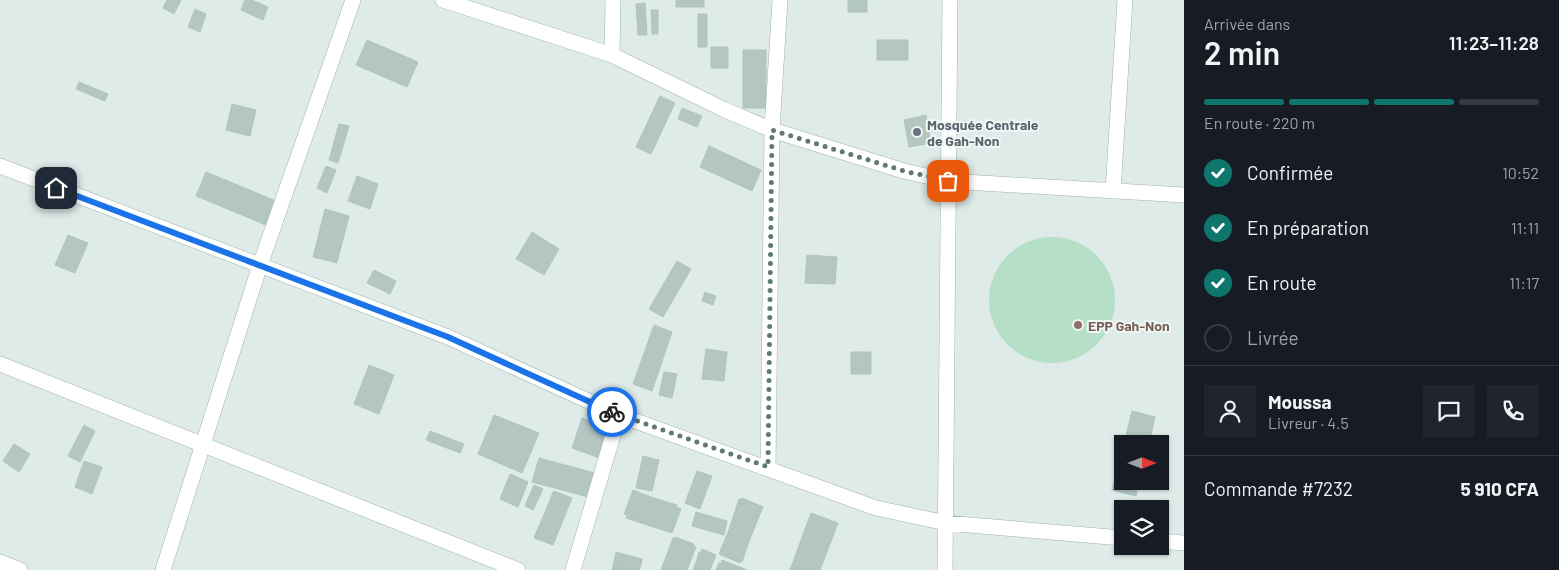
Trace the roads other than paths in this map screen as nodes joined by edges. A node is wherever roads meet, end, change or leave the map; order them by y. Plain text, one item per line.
1 (353, 0) edge
2 (443, 0) edge
3 (613, 0) edge
4 (780, 0) edge
5 (950, 0) edge
6 (1125, 0) edge
7 (612, 55) junction
8 (772, 130) junction
9 (0, 166) edge
10 (948, 181) junction
11 (1113, 191) junction
12 (1184, 195) edge
13 (260, 265) junction
14 (0, 364) edge
15 (619, 415) junction
16 (203, 444) junction
17 (768, 467) junction
18 (946, 523) junction
19 (1114, 537) edge
20 (1169, 543) edge
21 (1184, 544) edge
22 (0, 562) edge
23 (20, 570) edge
24 (162, 570) edge
25 (518, 570) edge
26 (574, 570) edge
27 (945, 570) edge

1 - 13 street
2 - 7 street
3 - 7 street
4 - 8 street
5 - 10 street
6 - 11 street
7 - 8 street
8 - 10 street
8 - 17 street
9 - 13 street
10 - 11 street
10 - 18 street
11 - 12 street
13 - 15 street
13 - 16 street
14 - 16 street
15 - 17 street
15 - 26 street
16 - 24 street
16 - 25 street
17 - 18 street
18 - 19 street
18 - 27 street
20 - 21 street
22 - 23 street

